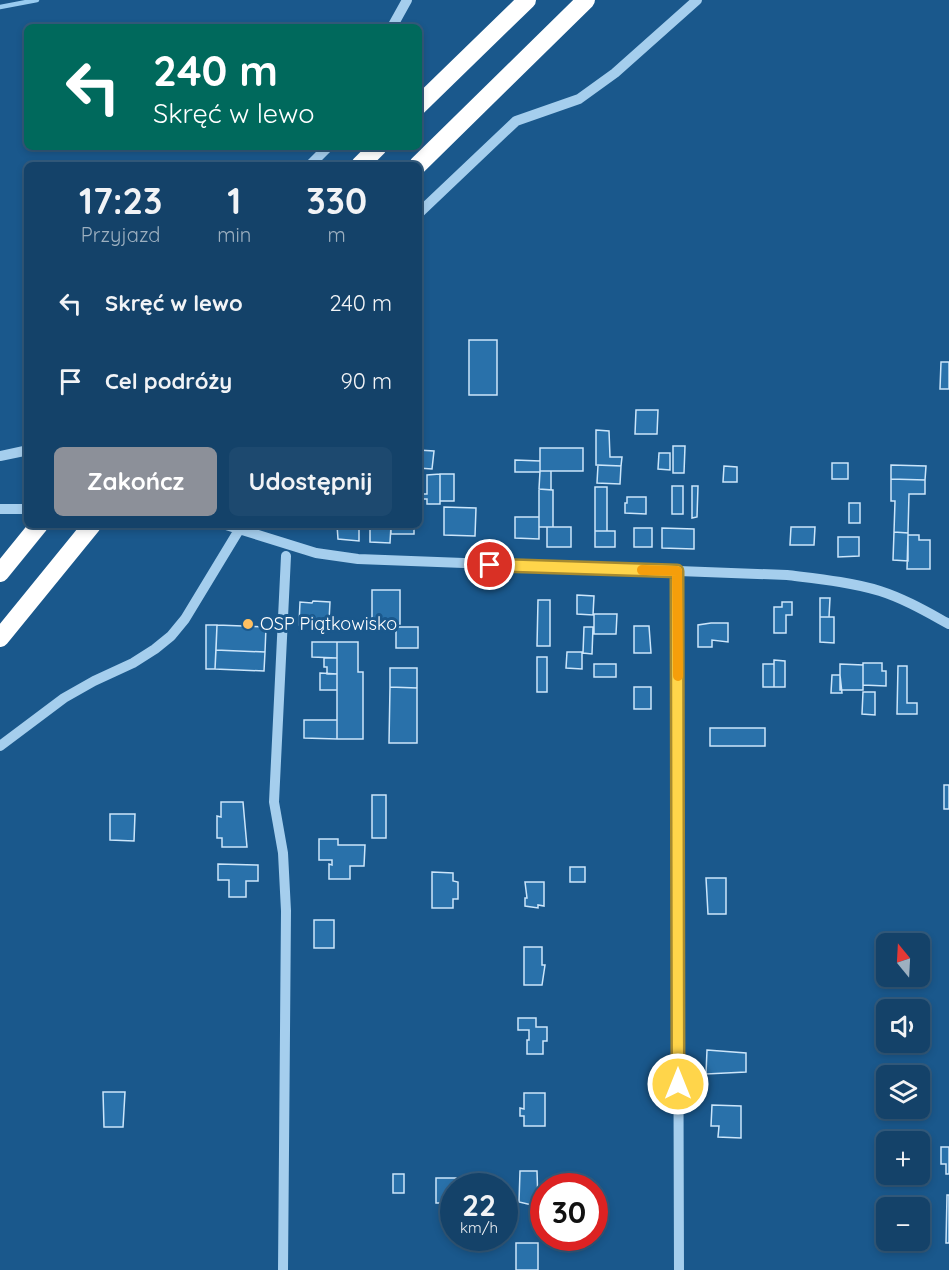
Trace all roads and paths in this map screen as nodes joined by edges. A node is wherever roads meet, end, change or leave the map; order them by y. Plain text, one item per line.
1 (407, 0) edge
2 (527, 0) edge
3 (586, 0) edge
4 (697, 0) edge
5 (394, 24) edge
6 (422, 102) edge
7 (325, 150) edge
8 (375, 150) edge
9 (313, 162) edge
10 (363, 162) edge
11 (421, 162) edge
12 (422, 210) edge
13 (24, 451) dead end
14 (0, 456) edge
15 (0, 509) edge
16 (24, 509) edge
17 (37, 528) edge
18 (90, 528) edge
19 (240, 528) edge
20 (244, 528) edge
21 (286, 556) dead end
22 (677, 571) junction
23 (0, 573) edge
24 (949, 624) edge
25 (0, 638) edge
26 (0, 746) edge
27 (283, 1270) edge
28 (679, 1270) edge

1 - 5 street
2 - 6 highway
3 - 11 highway
4 - 12 street
7 - 9 street
8 - 10 highway
13 - 14 street
15 - 16 street
17 - 23 highway
18 - 25 highway
19 - 26 street
20 - 22 street
21 - 27 street
22 - 24 street
22 - 28 street

